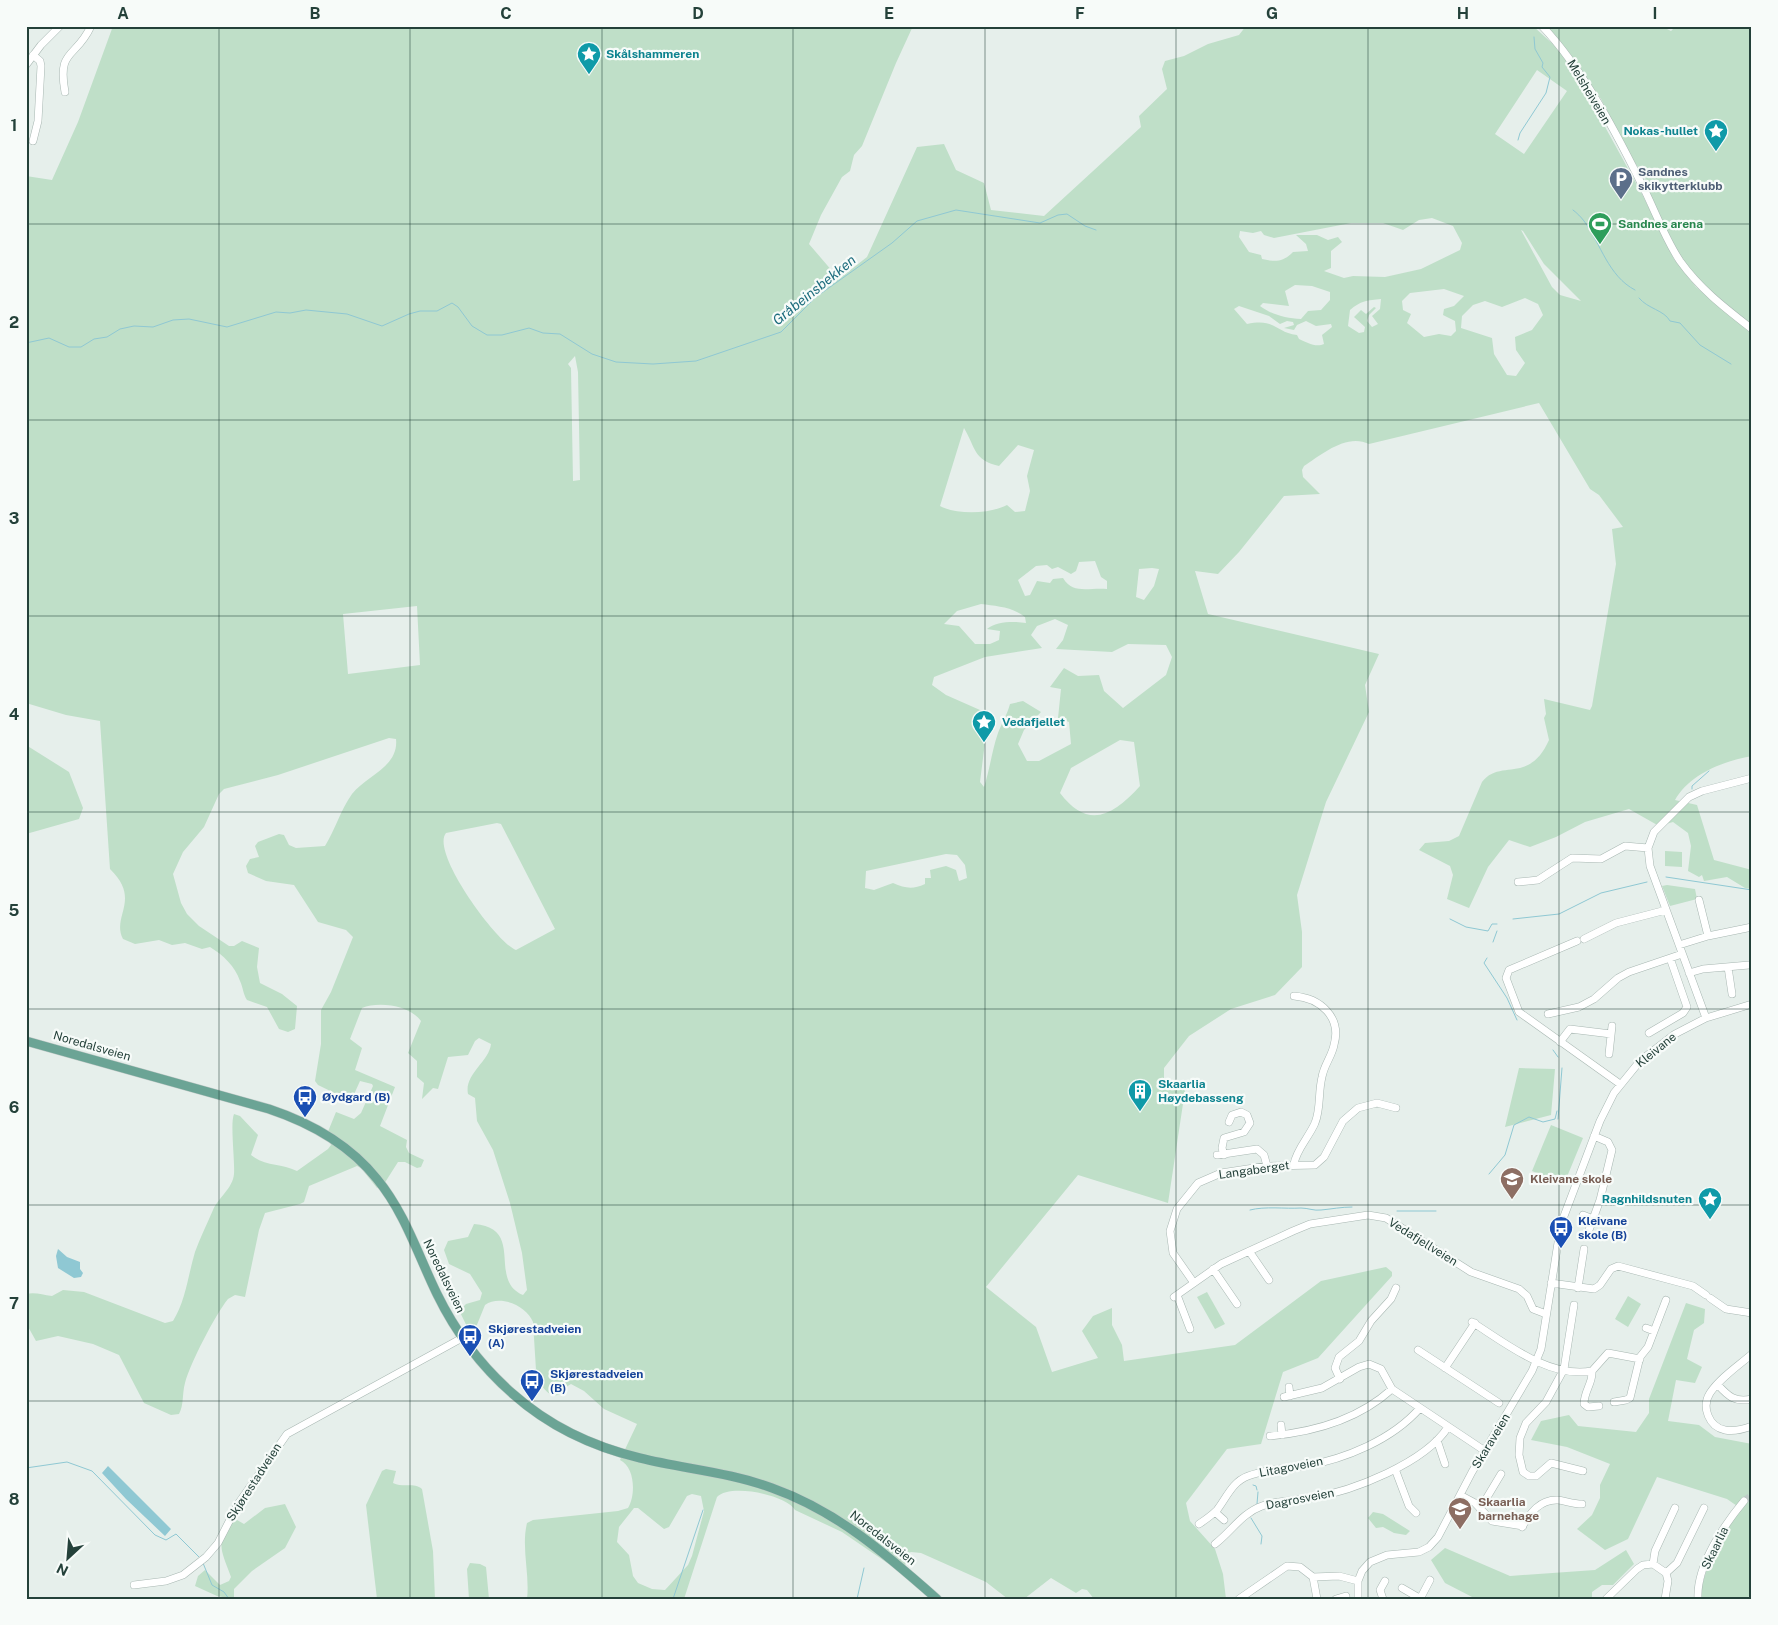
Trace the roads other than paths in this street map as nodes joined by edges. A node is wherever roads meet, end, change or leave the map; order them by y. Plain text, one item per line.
1 (60, 26) edge
2 (91, 26) edge
3 (1542, 26) edge
4 (33, 55) junction
5 (26, 65) edge
6 (65, 92) dead end
7 (34, 141) dead end
8 (1752, 329) edge
9 (1752, 778) edge
10 (1648, 848) junction
11 (1518, 882) dead end
12 (1699, 900) dead end
13 (1666, 910) junction
14 (1752, 927) edge
15 (1708, 936) junction
16 (1679, 945) junction
17 (1682, 954) junction
18 (1670, 958) junction
19 (1749, 965) dead end
20 (1728, 967) junction
21 (1690, 973) junction
22 (1732, 994) dead end
23 (1294, 996) dead end
24 (1752, 1004) edge
25 (1548, 1014) dead end
26 (1706, 1018) junction
27 (1649, 1033) dead end
28 (26, 1041) edge
29 (1560, 1042) junction
30 (1609, 1054) dead end
31 (1620, 1084) junction
32 (1396, 1108) dead end
33 (1229, 1122) dead end
34 (1594, 1136) junction
35 (1294, 1164) junction
36 (1267, 1166) junction
37 (1583, 1216) dead end
38 (1593, 1219) junction
39 (1559, 1229) joint
40 (1588, 1230) dead end
41 (1584, 1249) dead end
42 (1249, 1251) junction
43 (1214, 1269) junction
44 (1269, 1280) dead end
45 (1194, 1283) junction
46 (1551, 1283) junction
47 (1396, 1288) dead end
48 (1578, 1288) junction
49 (1666, 1300) dead end
50 (1237, 1304) dead end
51 (1574, 1306) dead end
52 (1546, 1312) junction
53 (1752, 1313) edge
54 (1646, 1328) dead end
55 (1190, 1329) dead end
56 (1654, 1331) junction
57 (462, 1338) junction
58 (1418, 1350) dead end
59 (1752, 1354) edge
60 (1640, 1359) junction
61 (1537, 1361) junction
62 (1445, 1368) junction
63 (1564, 1369) junction
64 (1592, 1371) junction
65 (1340, 1379) junction
66 (1718, 1385) junction
67 (1288, 1387) dead end
68 (1392, 1388) junction
69 (1498, 1392) dead end
70 (1752, 1399) edge
71 (1614, 1402) dead end
72 (1600, 1406) dead end
73 (1420, 1408) junction
74 (1281, 1425) dead end
75 (1752, 1426) edge
76 (1448, 1427) junction
77 (1282, 1435) junction
78 (1270, 1436) dead end
79 (1437, 1440) junction
80 (1485, 1450) junction
81 (1445, 1464) dead end
82 (1395, 1469) junction
83 (1584, 1471) dead end
84 (1501, 1474) dead end
85 (1460, 1495) junction
86 (1744, 1501) tunnel mouth
87 (1582, 1504) dead end
88 (1675, 1508) dead end
89 (1704, 1508) dead end
90 (1480, 1509) junction
91 (1215, 1512) junction
92 (1416, 1513) dead end
93 (1224, 1520) dead end
94 (1199, 1524) dead end
95 (1216, 1544) dead end
96 (1652, 1564) junction
97 (1666, 1573) junction
98 (1313, 1577) junction
99 (1430, 1580) dead end
100 (1358, 1581) junction
101 (1385, 1581) dead end
102 (134, 1586) dead end
103 (1402, 1588) dead end
104 (1346, 1596) dead end
105 (937, 1599) edge
106 (1239, 1599) edge
107 (1317, 1599) edge
108 (1336, 1599) edge
109 (1358, 1599) edge
110 (1383, 1599) edge
111 (1421, 1599) edge
112 (1606, 1599) edge
113 (1665, 1599) edge
114 (1698, 1599) edge

1 - 4 street
2 - 6 street
3 - 8 street, Melsheiveien
4 - 5 street
4 - 7 street
9 - 10 street
10 - 11 street
10 - 13 street
12 - 15 street
13 - 16 street
13 - 29 street
14 - 15 street
15 - 16 street
16 - 17 street
17 - 18 street
17 - 21 street
18 - 25 street
18 - 27 street
19 - 20 street
20 - 21 street
20 - 22 street
21 - 26 street
23 - 35 street
24 - 26 street, Kleivane
26 - 31 street, Kleivane
28 - 57 main road, Noredalsveien
29 - 30 street
29 - 31 street
31 - 34 street, Kleivane
32 - 35 street, Langaberget
33 - 36 street
34 - 38 street
34 - 39 street, Kleivane
35 - 36 street, Langaberget
36 - 45 street, Langaberget
37 - 38 street
38 - 40 street
39 - 46 street, Skaraveien
41 - 48 street
42 - 43 street, Vedafjellveien
42 - 44 street
42 - 52 street, Vedafjellveien
43 - 45 street, Vedafjellveien
43 - 50 street
45 - 55 street, Vedafjellveien
46 - 48 street
46 - 52 street, Skaraveien
47 - 65 street
48 - 53 street
49 - 56 street
51 - 63 street
52 - 61 street, Skaraveien
54 - 56 street
56 - 60 street
57 - 102 street, Skjørestadveien
57 - 105 main road, Noredalsveien
58 - 62 street
59 - 66 street
60 - 64 street
60 - 71 street
61 - 62 street
61 - 63 street
61 - 80 street, Skaraveien
62 - 69 street
63 - 64 street
63 - 83 street
64 - 72 street
65 - 67 street
65 - 68 street
66 - 70 street
66 - 75 street
68 - 73 street
68 - 77 street
73 - 76 street
73 - 91 street, Litagoveien
74 - 77 street
76 - 79 street, Dagrosveien
76 - 80 street
77 - 78 street
79 - 81 street
79 - 82 street, Dagrosveien
80 - 85 street, Skaraveien
82 - 92 street
82 - 95 street, Dagrosveien
84 - 90 street
85 - 90 street
85 - 100 street, Skaraveien
86 - 114 street, Skaarlia
87 - 90 street
88 - 96 street
89 - 97 street
91 - 93 street
91 - 94 street, Litagoveien
96 - 97 street
96 - 112 street
97 - 113 street
98 - 100 street
98 - 106 street
98 - 107 street
99 - 111 street
100 - 109 street
101 - 110 street
103 - 111 street
104 - 108 street

